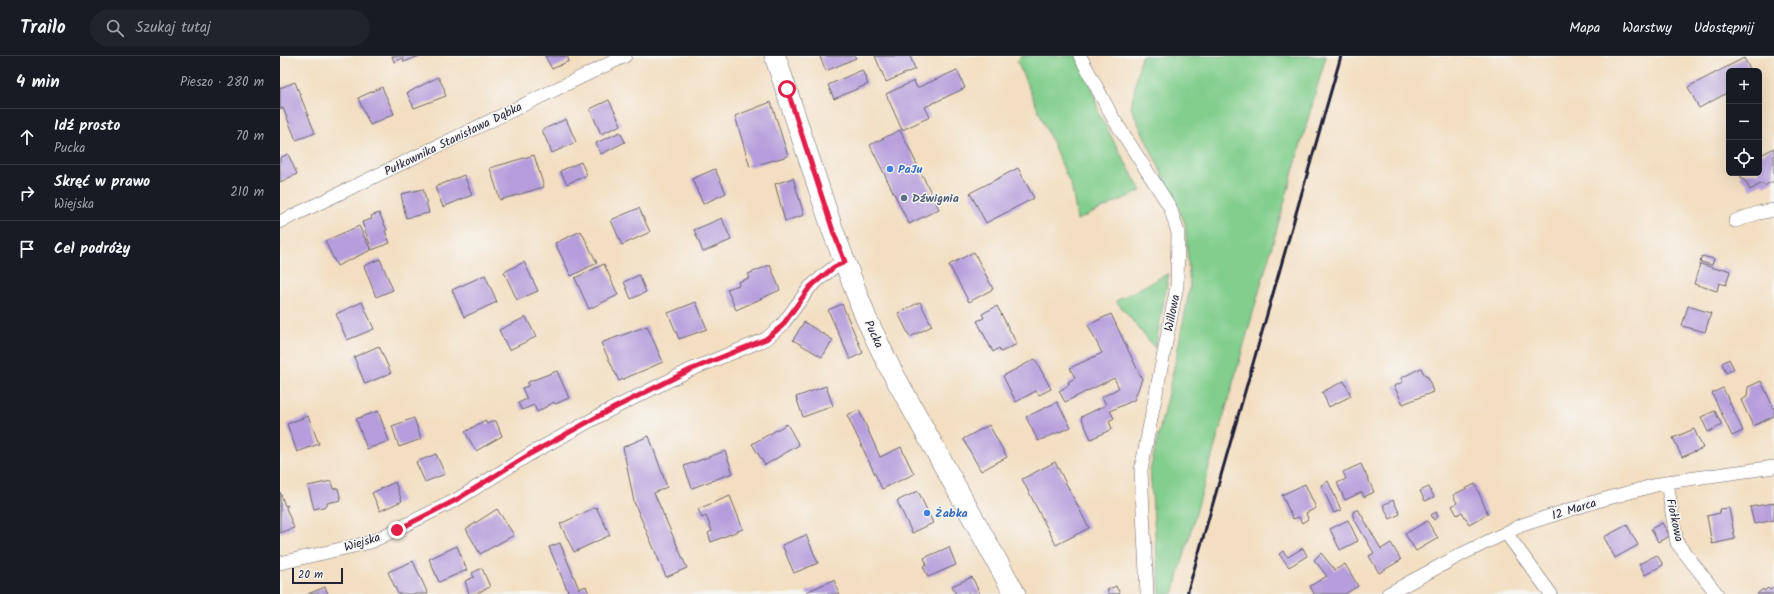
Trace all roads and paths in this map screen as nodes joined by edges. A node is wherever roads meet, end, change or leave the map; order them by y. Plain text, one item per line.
1 (775, 56) edge
2 (1080, 56) edge
3 (620, 57) edge
4 (1774, 210) edge
5 (1735, 221) dead end
6 (280, 222) edge
7 (845, 262) junction
8 (1774, 467) edge
9 (1667, 482) junction
10 (1506, 532) junction
11 (280, 563) edge
12 (1015, 594) edge
13 (1147, 594) edge
14 (1388, 594) edge
15 (1551, 594) edge
16 (1717, 594) edge

1 - 7 main road, Pucka
2 - 13 street, Willowa
3 - 6 street, Pułkownika Stanisława Dąbka
4 - 5 street
7 - 11 street, Wiejska
7 - 12 main road, Pucka
8 - 9 street, 12 Marca
9 - 10 street, 12 Marca
9 - 16 street, Fiołkowa
10 - 14 street, 12 Marca
10 - 15 street

